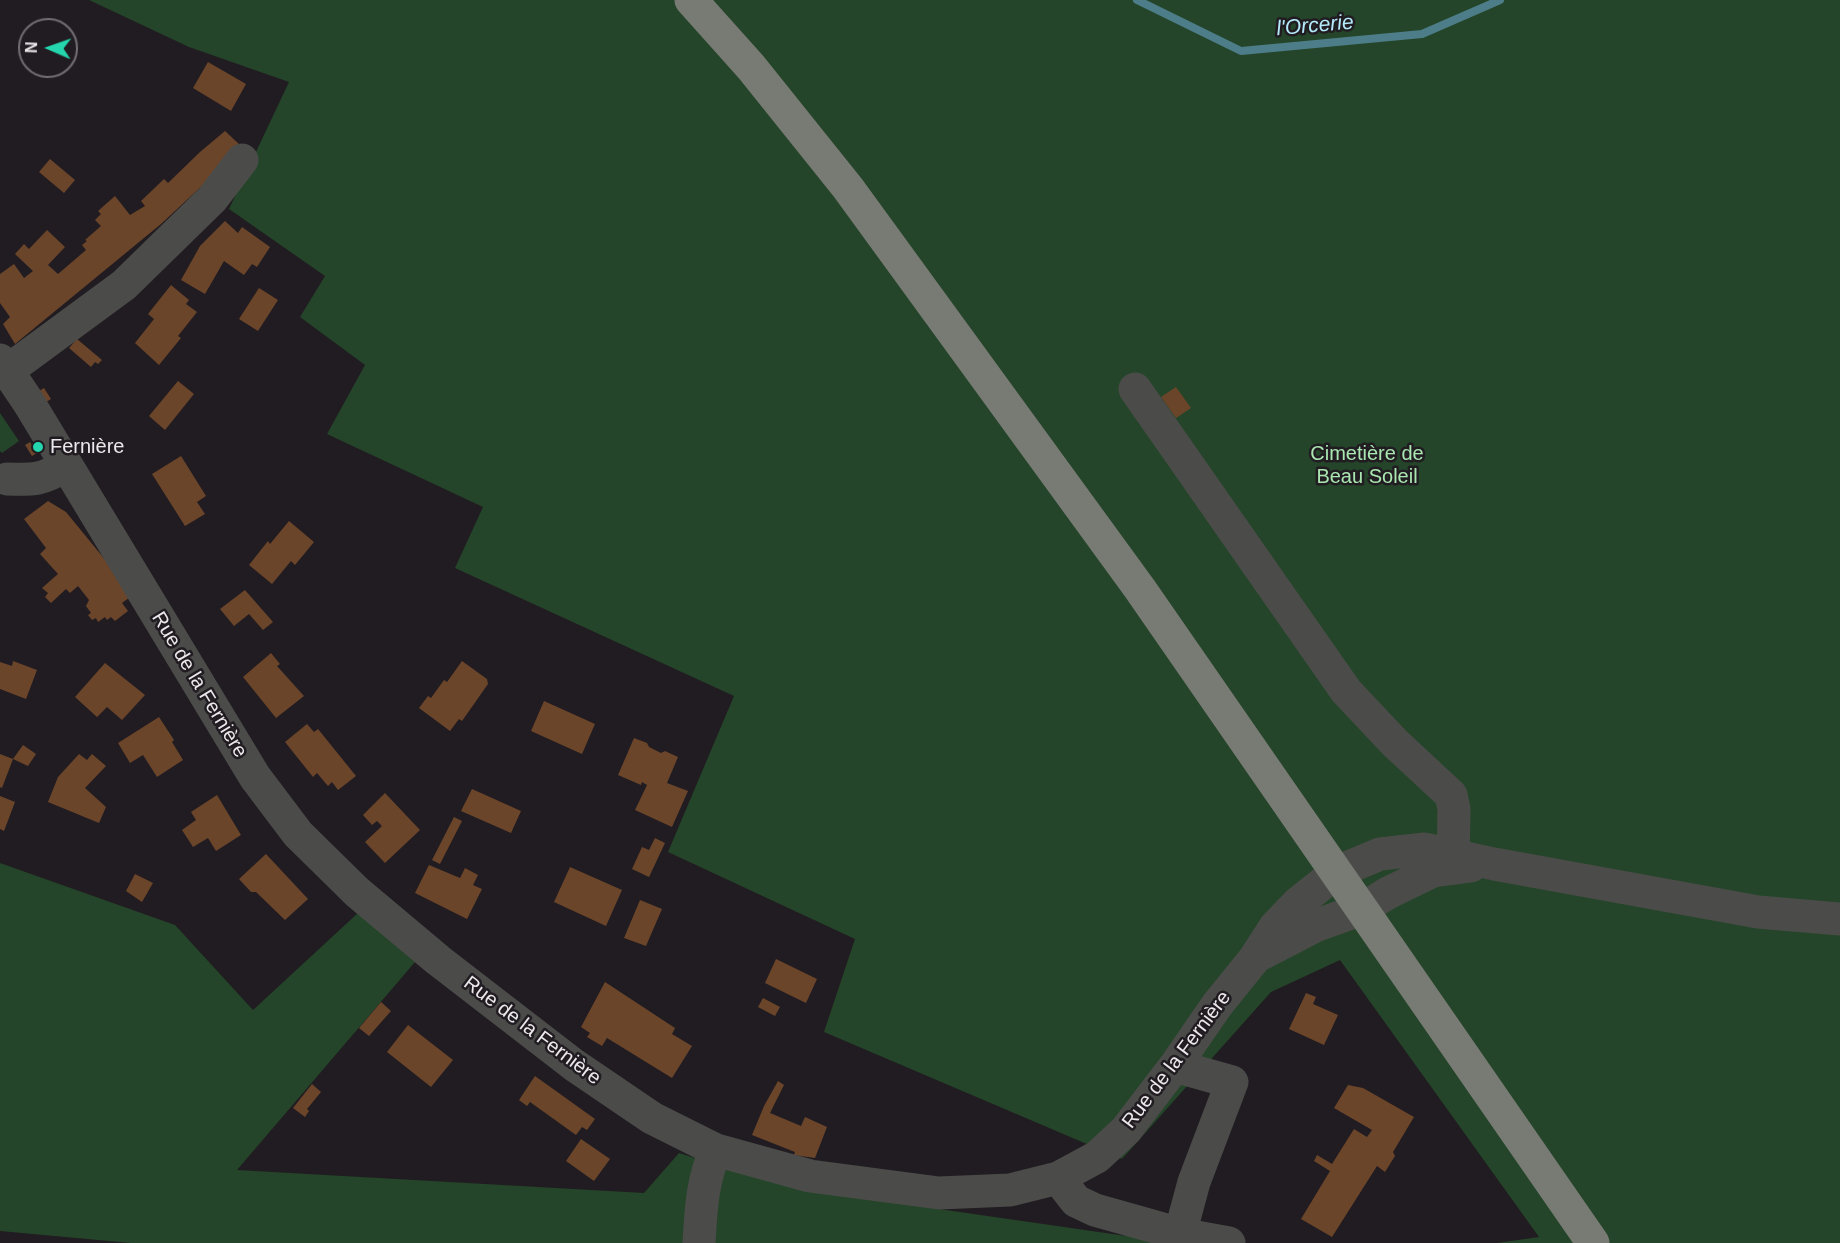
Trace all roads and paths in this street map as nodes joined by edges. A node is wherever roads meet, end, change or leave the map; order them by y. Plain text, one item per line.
1 (691, 0) edge
2 (242, 160) dead end
3 (2, 366) edge
4 (1135, 389) dead end
5 (66, 465) junction
6 (2, 479) edge
7 (1453, 862) junction
8 (1337, 872) junction
9 (1362, 909) junction
10 (1840, 919) edge
11 (1255, 958) junction
12 (1175, 1066) junction
13 (716, 1150) junction
14 (1059, 1178) junction
15 (1180, 1234) junction
16 (700, 1235) edge
17 (1588, 1236) edge
18 (1229, 1243) edge

1 - 8 main road
2 - 3 street
3 - 5 street, Rue de la Fernière
4 - 7 street
5 - 6 street
5 - 13 street, Rue de la Fernière
7 - 8 street, Rue de la Fernière
7 - 9 street, Rue de la Fernière
7 - 10 street
8 - 9 main road
8 - 11 street, Rue de la Fernière
9 - 11 street, Rue de la Fernière
9 - 17 main road
11 - 12 street, Rue de la Fernière
12 - 14 street, Rue de la Fernière
12 - 15 street
13 - 14 street, Rue de la Fernière
13 - 16 street
14 - 15 street
15 - 18 street

